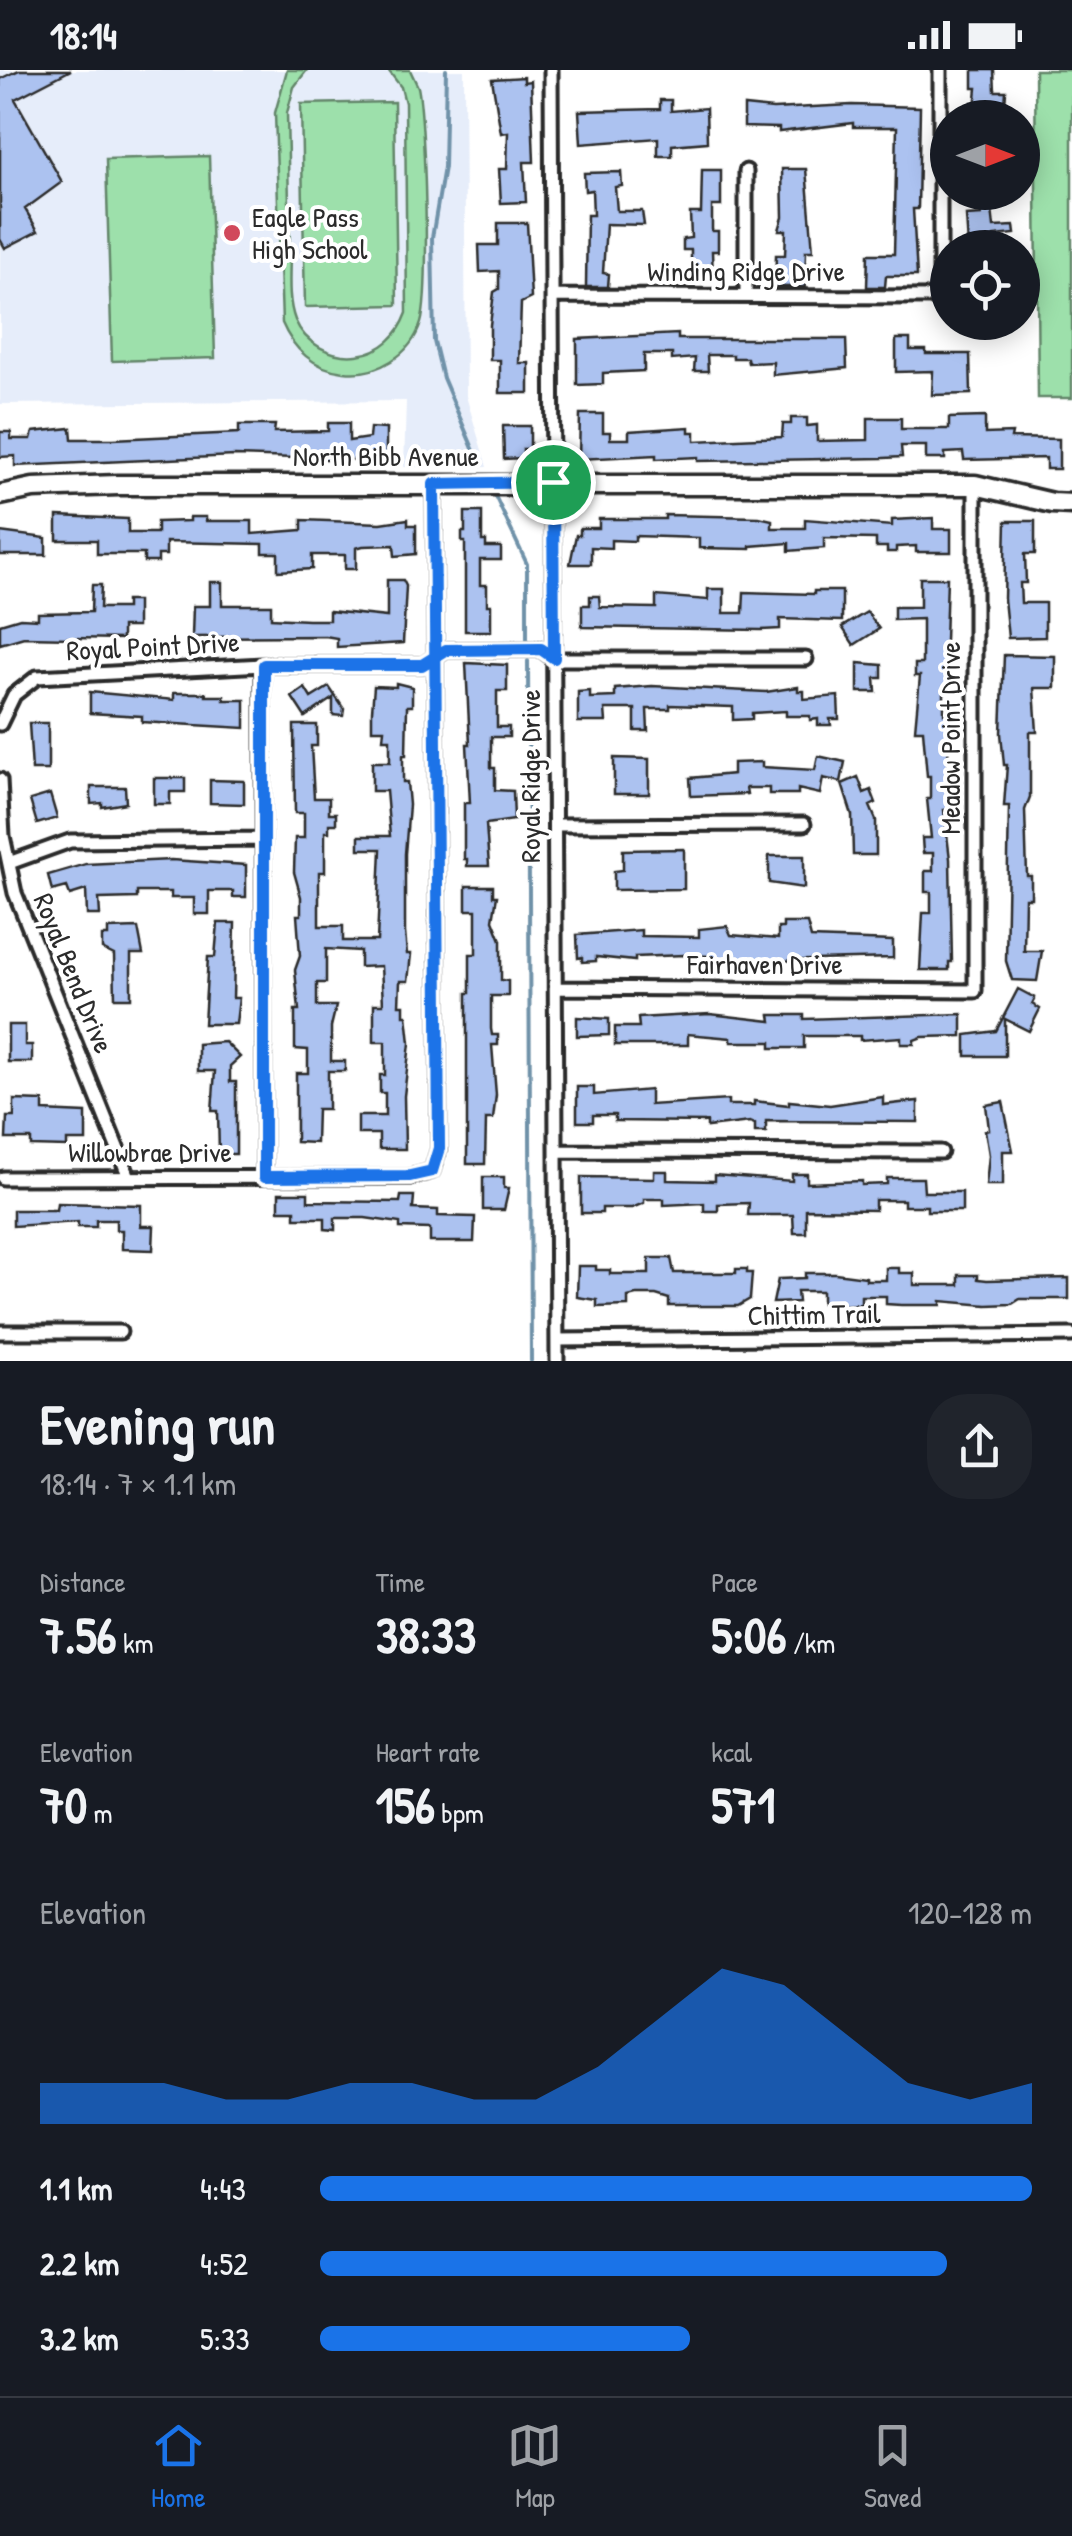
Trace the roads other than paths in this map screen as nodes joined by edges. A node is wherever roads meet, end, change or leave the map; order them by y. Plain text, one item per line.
1 (551, 70) edge
2 (940, 70) edge
3 (746, 171) dead end
4 (552, 296) junction
5 (746, 296) junction
6 (553, 482) junction
7 (434, 484) junction
8 (975, 485) junction
9 (0, 496) edge
10 (1072, 504) edge
11 (434, 658) junction
12 (554, 658) junction
13 (806, 659) dead end
14 (264, 665) junction
15 (0, 724) edge
16 (0, 780) edge
17 (804, 824) dead end
18 (555, 825) junction
19 (262, 839) junction
20 (9, 863) junction
21 (556, 988) junction
22 (975, 991) joint
23 (556, 1151) junction
24 (941, 1152) dead end
25 (129, 1177) junction
26 (264, 1177) junction
27 (3, 1178) dead end
28 (0, 1332) edge
29 (120, 1332) dead end
30 (1072, 1335) edge
31 (557, 1340) junction
32 (557, 1361) edge

1 - 4 street, Royal Ridge Drive
2 - 5 street, Winding Ridge Drive
3 - 5 street
4 - 5 street, Winding Ridge Drive
4 - 6 street, Royal Ridge Drive
6 - 7 main road, North Bibb Avenue
6 - 8 main road, North Bibb Avenue
6 - 12 street, Royal Ridge Drive
7 - 9 main road, North Bibb Avenue
7 - 11 street
8 - 10 main road, North Bibb Avenue
8 - 22 street, Meadow Point Drive
11 - 12 street, Royal Point Drive
11 - 14 street, Royal Point Drive
11 - 26 street, Willowbrae Drive
12 - 13 street, Royal Point Drive
12 - 18 street, Royal Ridge Drive
14 - 15 street, Royal Point Drive
14 - 19 street
16 - 20 street, Royal Bend Drive
17 - 18 street
18 - 21 street, Royal Ridge Drive
19 - 20 street
19 - 26 street
20 - 25 street, Royal Bend Drive
21 - 22 street, Fairhaven Drive
21 - 23 street, Royal Ridge Drive
23 - 24 street
23 - 31 street, Royal Ridge Drive
25 - 26 street, Willowbrae Drive
25 - 27 street, Willowbrae Drive
28 - 29 street
30 - 31 street, Chittim Trail
31 - 32 street, Royal Ridge Drive

